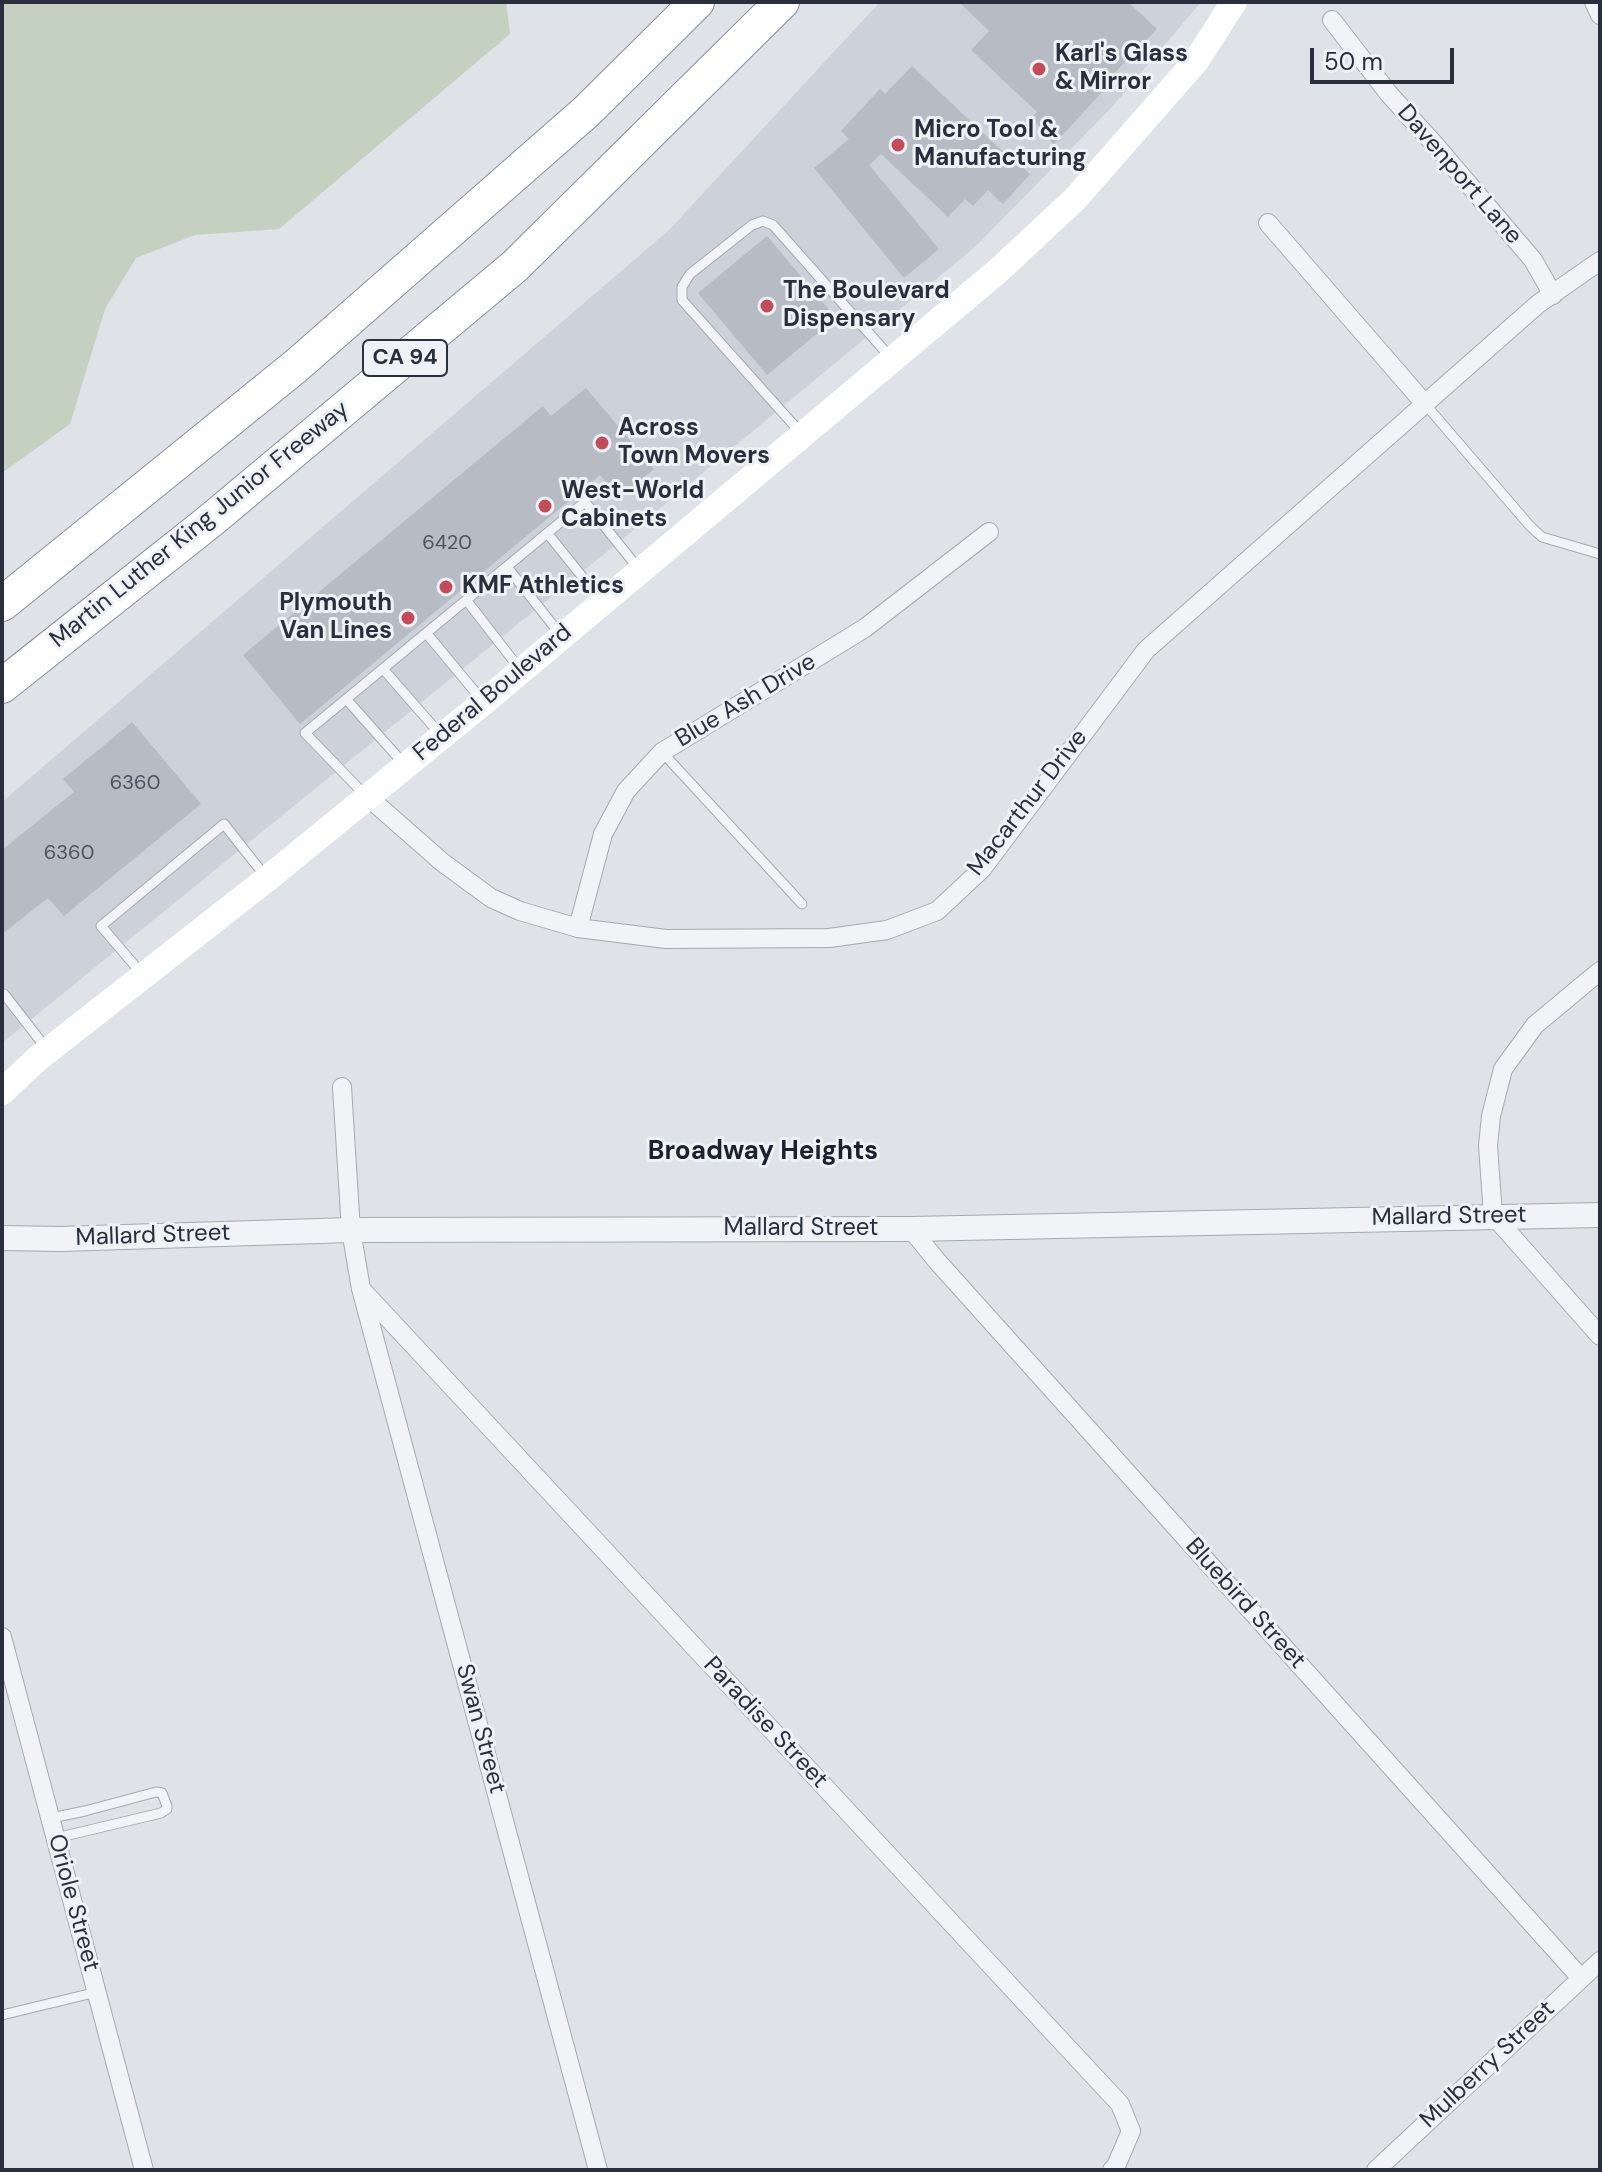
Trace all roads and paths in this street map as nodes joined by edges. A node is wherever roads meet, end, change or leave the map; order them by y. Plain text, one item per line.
1 (697, 2) edge
2 (782, 2) edge
3 (1234, 2) edge
4 (1594, 2) edge
5 (1600, 15) edge
6 (1332, 20) dead end
7 (1268, 223) dead end
8 (1600, 261) edge
9 (1553, 295) junction
10 (892, 359) junction
11 (1425, 404) junction
12 (802, 435) junction
13 (989, 532) dead end
14 (548, 534) junction
15 (1600, 554) edge
16 (507, 567) junction
17 (640, 569) junction
18 (467, 601) junction
19 (603, 602) junction
20 (2, 604) edge
21 (427, 634) junction
22 (562, 636) junction
23 (384, 670) junction
24 (521, 671) junction
25 (2, 686) edge
26 (347, 700) junction
27 (484, 702) junction
28 (441, 736) junction
29 (662, 752) junction
30 (405, 766) junction
31 (368, 797) junction
32 (267, 879) junction
33 (802, 904) dead end
34 (578, 928) junction
35 (1600, 971) edge
36 (143, 976) junction
37 (2, 996) edge
38 (48, 1051) junction
39 (342, 1087) dead end
40 (2, 1092) edge
41 (1493, 1215) junction
42 (1600, 1215) edge
43 (911, 1229) junction
44 (351, 1230) junction
45 (2, 1238) edge
46 (361, 1289) junction
47 (1600, 1336) edge
48 (2, 1637) edge
49 (51, 1818) junction
50 (56, 1838) junction
51 (1600, 1961) edge
52 (1580, 1977) junction
53 (97, 1992) junction
54 (2, 2015) edge
55 (144, 2170) edge
56 (598, 2170) edge
57 (1112, 2170) edge
58 (1376, 2170) edge

1 - 20 highway, CA 94
2 - 25 highway, Martin Luther King Junior Freeway / CA 94
3 - 10 main road, Federal Boulevard
4 - 5 street
6 - 9 street, Davenport Lane
7 - 11 street
8 - 9 street, Macarthur Drive
9 - 11 street, Macarthur Drive
10 - 12 main road, Federal Boulevard
10 - 12 lane
11 - 15 lane
11 - 34 street, Macarthur Drive
12 - 17 main road, Federal Boulevard
13 - 29 street, Blue Ash Drive
14 - 16 lane
14 - 17 lane
14 - 19 lane
16 - 18 lane
16 - 22 lane
17 - 19 main road, Federal Boulevard
18 - 21 lane
18 - 24 lane
19 - 22 main road, Federal Boulevard
21 - 23 lane
21 - 27 lane
22 - 24 main road, Federal Boulevard
23 - 26 lane
23 - 28 lane
24 - 27 main road, Federal Boulevard
26 - 30 lane
26 - 31 lane
27 - 28 main road, Federal Boulevard
28 - 30 main road, Federal Boulevard
29 - 33 lane
29 - 34 street, Blue Ash Drive
30 - 31 main road, Federal Boulevard
31 - 32 main road, Federal Boulevard
31 - 34 street, Macarthur Drive
32 - 36 main road, Federal Boulevard
32 - 36 lane
35 - 41 street
36 - 38 main road, Federal Boulevard
37 - 38 lane
38 - 40 main road, Federal Boulevard
39 - 44 street, Swan Street
41 - 42 street, Mallard Street
41 - 43 street, Mallard Street
41 - 47 street
43 - 44 street, Mallard Street
43 - 52 street, Bluebird Street
44 - 45 street, Mallard Street
44 - 46 street, Swan Street
46 - 56 street, Swan Street
46 - 57 street, Paradise Street
48 - 49 street, Oriole Street
49 - 50 street, Oriole Street
49 - 50 lane
50 - 53 street, Oriole Street
51 - 52 street, Mulberry Street
52 - 58 street, Mulberry Street
53 - 54 lane
53 - 55 street, Oriole Street

